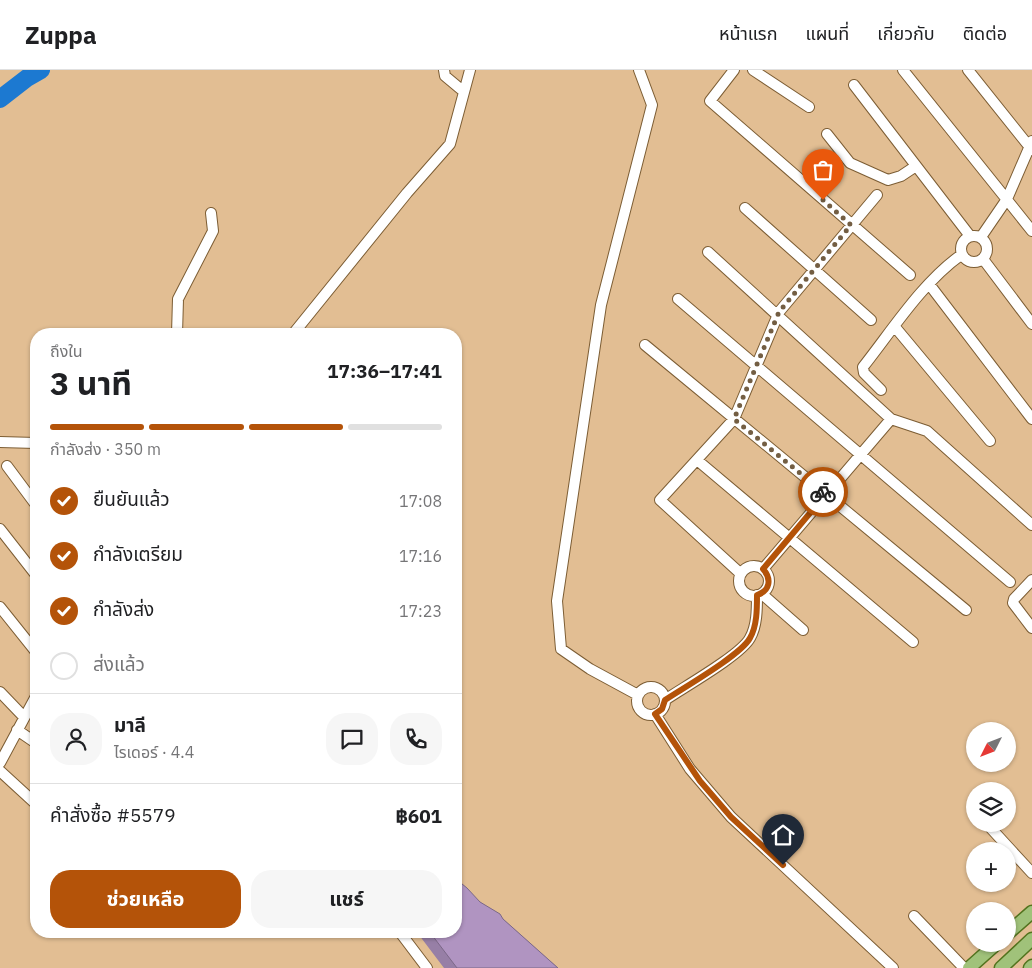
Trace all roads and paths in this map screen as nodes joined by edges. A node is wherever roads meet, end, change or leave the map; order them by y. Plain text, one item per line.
1 (444, 70) edge
2 (470, 70) edge
3 (639, 70) edge
4 (734, 70) edge
5 (753, 70) edge
6 (903, 70) edge
7 (968, 70) edge
8 (854, 85) dead end
9 (463, 91) junction
10 (809, 107) dead end
11 (827, 134) dead end
12 (1031, 146) edge
13 (916, 166) junction
14 (877, 195) dead end
15 (1007, 199) junction
16 (745, 208) dead end
17 (211, 213) dead end
18 (851, 225) junction
19 (1032, 230) edge
20 (970, 236) junction
21 (981, 237) junction
22 (708, 252) dead end
23 (961, 255) junction
24 (982, 259) junction
25 (814, 270) junction
26 (910, 275) dead end
27 (929, 284) junction
28 (678, 299) dead end
29 (778, 315) junction
30 (872, 320) dead end
31 (1032, 324) edge
32 (894, 327) junction
33 (177, 328) edge
34 (298, 328) edge
35 (645, 345) dead end
36 (756, 366) junction
37 (881, 390) dead end
38 (734, 419) junction
39 (890, 419) junction
40 (1032, 419) edge
41 (990, 441) dead end
42 (0, 442) edge
43 (30, 443) edge
44 (860, 454) junction
45 (696, 460) junction
46 (7, 466) dead end
47 (826, 494) junction
48 (30, 497) edge
49 (1032, 525) edge
50 (0, 529) edge
51 (790, 538) junction
52 (30, 568) edge
53 (763, 569) junction
54 (742, 574) junction
55 (1032, 580) edge
56 (1010, 582) dead end
57 (759, 595) junction
58 (0, 607) edge
59 (966, 610) dead end
60 (1032, 628) edge
61 (803, 630) dead end
62 (913, 642) dead end
63 (30, 644) edge
64 (0, 692) edge
65 (638, 695) junction
66 (665, 700) junction
67 (30, 706) edge
68 (655, 714) junction
69 (24, 717) junction
70 (18, 730) junction
71 (30, 738) edge
72 (0, 763) edge
73 (0, 771) edge
74 (30, 798) edge
75 (994, 832) edge
76 (1032, 873) edge
77 (1032, 912) edge
78 (914, 916) dead end
79 (1016, 926) edge
80 (404, 938) edge
81 (1032, 939) edge
82 (987, 952) edge
83 (427, 968) edge
84 (893, 968) edge
85 (964, 968) edge
86 (969, 968) edge
87 (1001, 968) edge

1 - 9 street
2 - 9 street
3 - 65 street
4 - 18 street
5 - 10 street
6 - 15 street
7 - 12 street
8 - 13 street
9 - 34 street
11 - 13 street
12 - 15 street
13 - 20 street
14 - 18 street
15 - 19 street
15 - 21 street
16 - 25 street
17 - 33 street
18 - 25 street
18 - 26 street
20 - 21 street
20 - 23 street
21 - 24 street
22 - 29 street
23 - 24 street
23 - 27 street
24 - 31 street
25 - 29 street
25 - 30 street
27 - 32 street
27 - 40 street
28 - 36 street
29 - 36 street
29 - 39 street
32 - 37 street
32 - 41 street
35 - 38 street
36 - 38 street
36 - 44 street
38 - 45 street
38 - 47 street
39 - 44 street
39 - 49 street
42 - 43 street
44 - 47 street
44 - 56 street
45 - 51 street
45 - 54 street
46 - 48 street
47 - 51 street
47 - 59 street
50 - 52 street
51 - 53 street
51 - 62 street
53 - 54 street
53 - 57 street
54 - 57 street
55 - 60 street
57 - 61 street
57 - 66 street
58 - 63 street
64 - 69 street
65 - 66 street
65 - 68 street
66 - 68 street
67 - 69 street
68 - 84 street
69 - 70 street
70 - 71 street
70 - 72 street
73 - 74 street
75 - 76 street
77 - 79 main road
78 - 85 street
80 - 83 street
81 - 87 main road
82 - 86 main road

